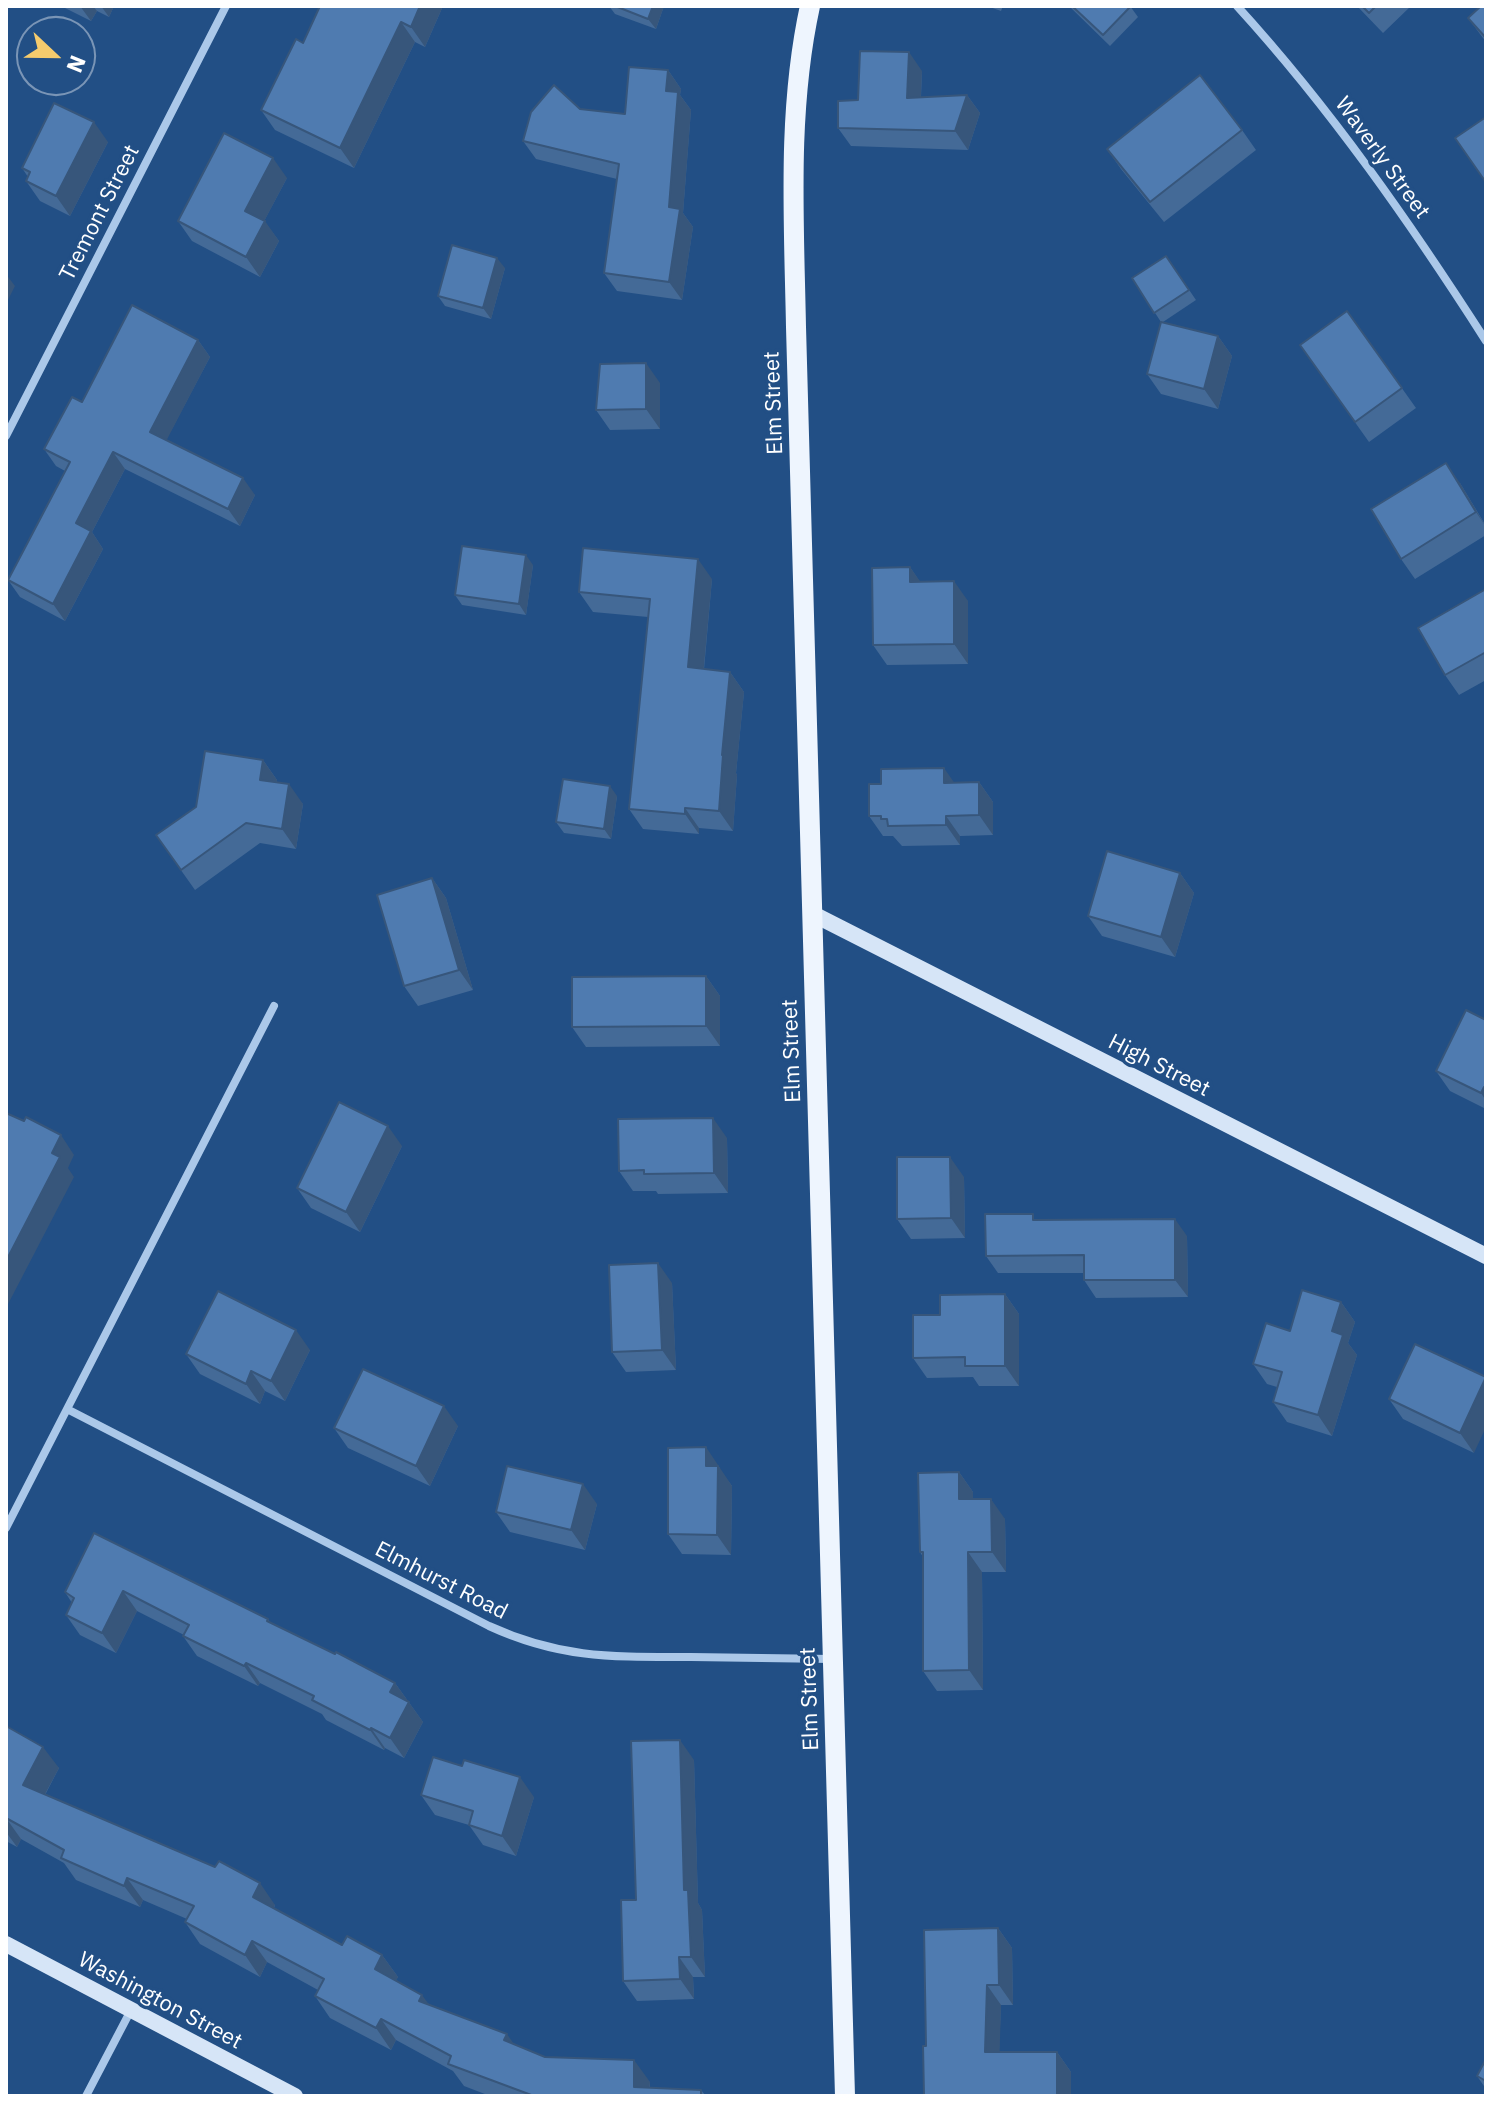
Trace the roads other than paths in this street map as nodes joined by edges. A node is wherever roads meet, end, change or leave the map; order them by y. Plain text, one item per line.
1 (226, 6) edge
2 (810, 6) edge
3 (1237, 6) edge
4 (1486, 341) edge
5 (6, 436) edge
6 (813, 914) junction
7 (274, 1006) dead end
8 (1486, 1256) edge
9 (67, 1409) junction
10 (6, 1528) edge
11 (833, 1659) junction
12 (6, 1944) edge
13 (131, 2010) junction
14 (86, 2096) edge
15 (295, 2096) edge
16 (845, 2096) edge

1 - 5 street, Tremont Street
2 - 6 main road, Elm Street
3 - 4 street, Waverly Street
6 - 8 street, High Street
6 - 11 main road, Elm Street
7 - 9 street
9 - 10 street
9 - 11 street, Elmhurst Road
11 - 16 main road, Elm Street
12 - 13 street, Washington Street
13 - 14 street
13 - 15 street, Washington Street

